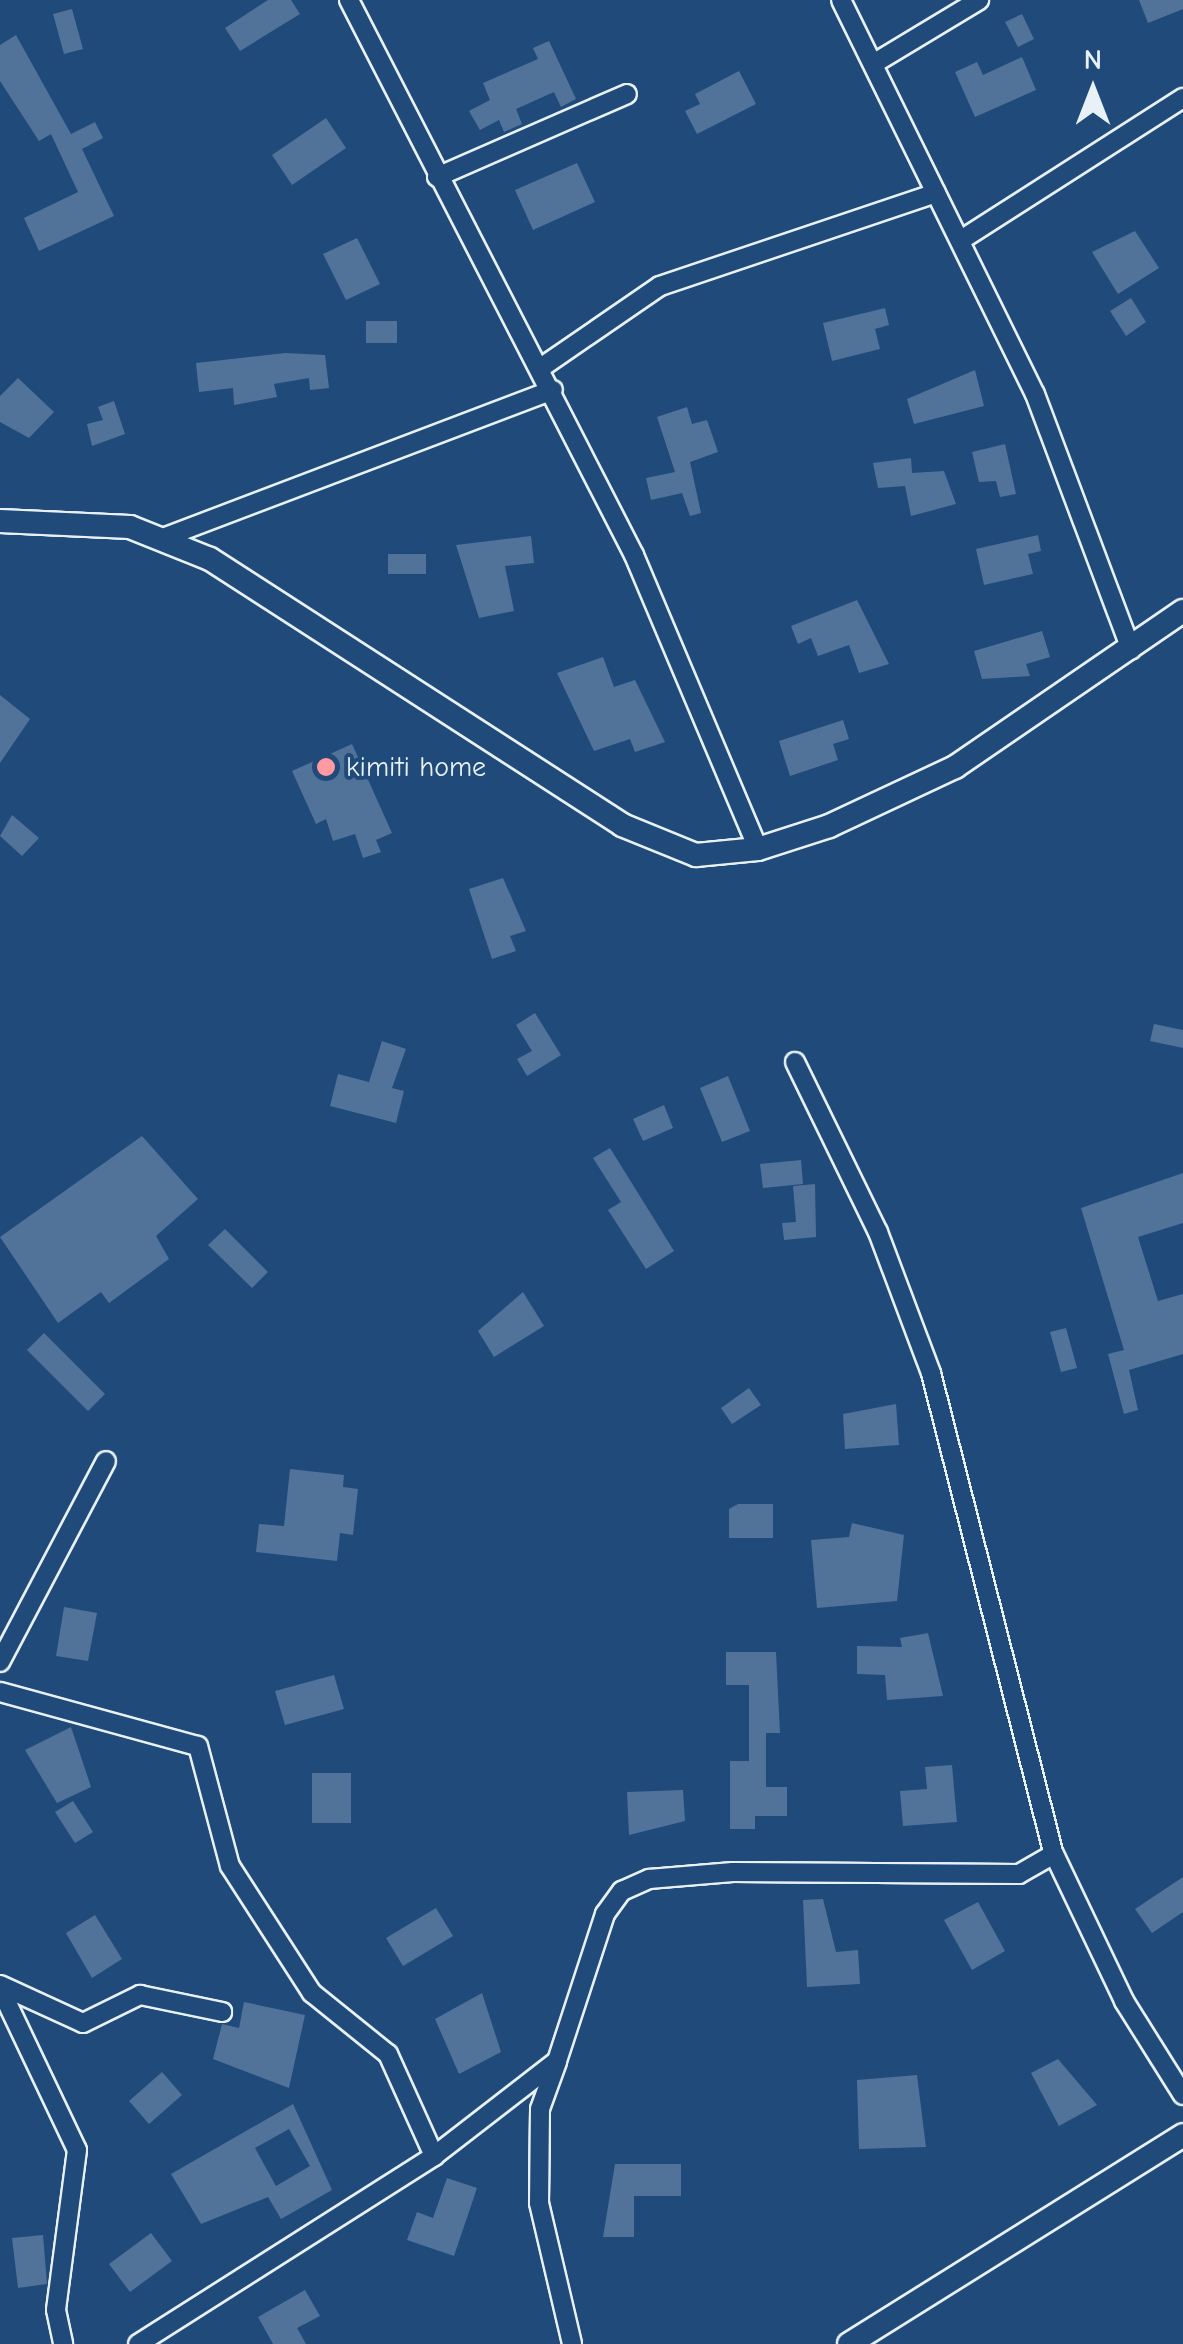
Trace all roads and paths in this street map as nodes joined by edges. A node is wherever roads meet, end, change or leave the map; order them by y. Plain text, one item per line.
1 (349, 0) edge
2 (842, 0) edge
3 (980, 0) edge
4 (873, 64) junction
5 (627, 94) dead end
6 (1183, 98) edge
7 (436, 177) junction
8 (936, 193) junction
9 (962, 240) junction
10 (542, 367) junction
11 (552, 390) junction
12 (0, 521) edge
13 (162, 538) junction
14 (1183, 610) edge
15 (1130, 650) junction
16 (758, 849) junction
17 (795, 1062) dead end
18 (106, 1461) dead end
19 (0, 1662) edge
20 (0, 1692) edge
21 (1054, 1854) junction
22 (0, 1987) edge
23 (222, 2012) dead end
24 (557, 2062) junction
25 (1183, 2095) edge
26 (1183, 2135) edge
27 (434, 2156) junction
28 (63, 2344) edge
29 (138, 2344) edge
30 (572, 2344) edge
31 (850, 2344) edge

1 - 7 street
2 - 4 street
3 - 4 street
4 - 8 street
5 - 7 street
6 - 9 street
7 - 10 street
8 - 9 street
8 - 10 street
9 - 15 street
10 - 11 street
11 - 13 street
11 - 16 street
12 - 13 street
13 - 16 street
14 - 15 street
15 - 16 street
17 - 21 street
18 - 19 street
20 - 27 street
21 - 24 street
21 - 25 street
22 - 23 street
22 - 28 street
24 - 27 street
24 - 30 street
26 - 31 street
27 - 29 street

